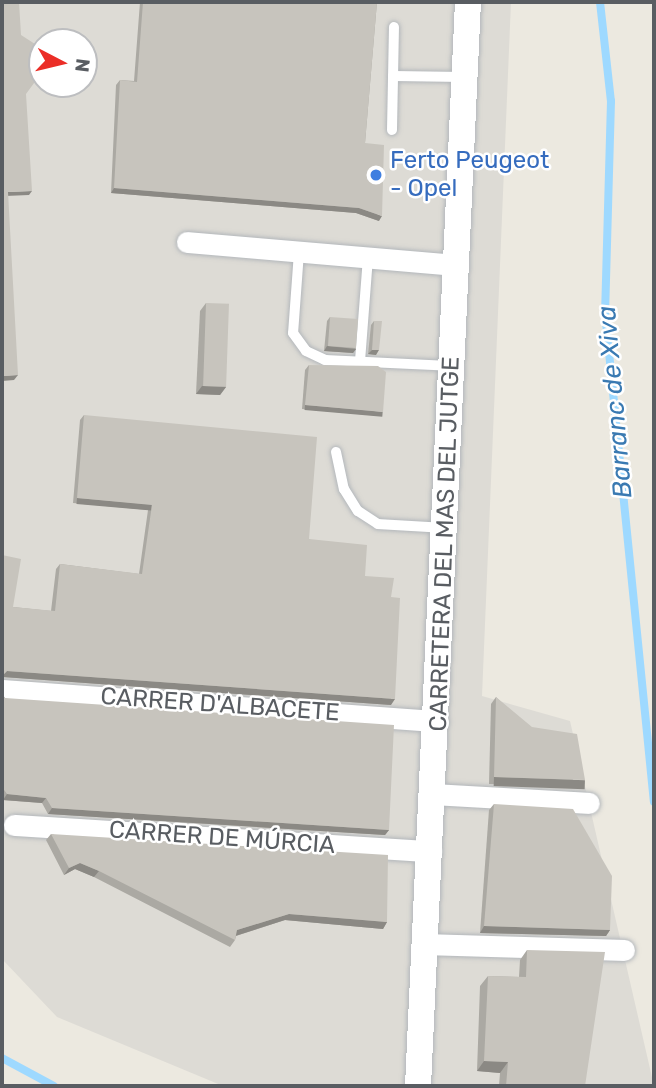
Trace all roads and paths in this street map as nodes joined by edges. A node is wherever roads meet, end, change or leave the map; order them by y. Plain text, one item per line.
1 (468, 2) edge
2 (394, 27) dead end
3 (393, 76) junction
4 (464, 77) junction
5 (392, 130) dead end
6 (187, 242) dead end
7 (299, 252) junction
8 (368, 258) junction
9 (457, 265) junction
10 (360, 361) junction
11 (452, 366) junction
12 (336, 452) dead end
13 (446, 528) junction
14 (2, 690) edge
15 (439, 720) junction
16 (434, 794) junction
17 (589, 803) dead end
18 (14, 824) dead end
19 (431, 851) junction
20 (425, 944) junction
21 (624, 950) dead end
22 (418, 1086) edge

1 - 4 street, CARRETERA DEL MAS DEL JUTGE
2 - 3 lane
3 - 4 lane
3 - 5 lane
4 - 9 street, CARRETERA DEL MAS DEL JUTGE
6 - 7 street
7 - 8 street
7 - 10 lane
8 - 9 street
8 - 10 lane
9 - 11 street, CARRETERA DEL MAS DEL JUTGE
10 - 11 lane
11 - 13 street, CARRETERA DEL MAS DEL JUTGE
12 - 13 lane
13 - 15 street, CARRETERA DEL MAS DEL JUTGE
14 - 15 street, CARRER D'ALBACETE
15 - 16 street, CARRETERA DEL MAS DEL JUTGE
16 - 17 street
16 - 19 street, CARRETERA DEL MAS DEL JUTGE
18 - 19 street, CARRER DE MÚRCIA
19 - 20 street, CARRETERA DEL MAS DEL JUTGE
20 - 21 street
20 - 22 street, CARRETERA DEL MAS DEL JUTGE

